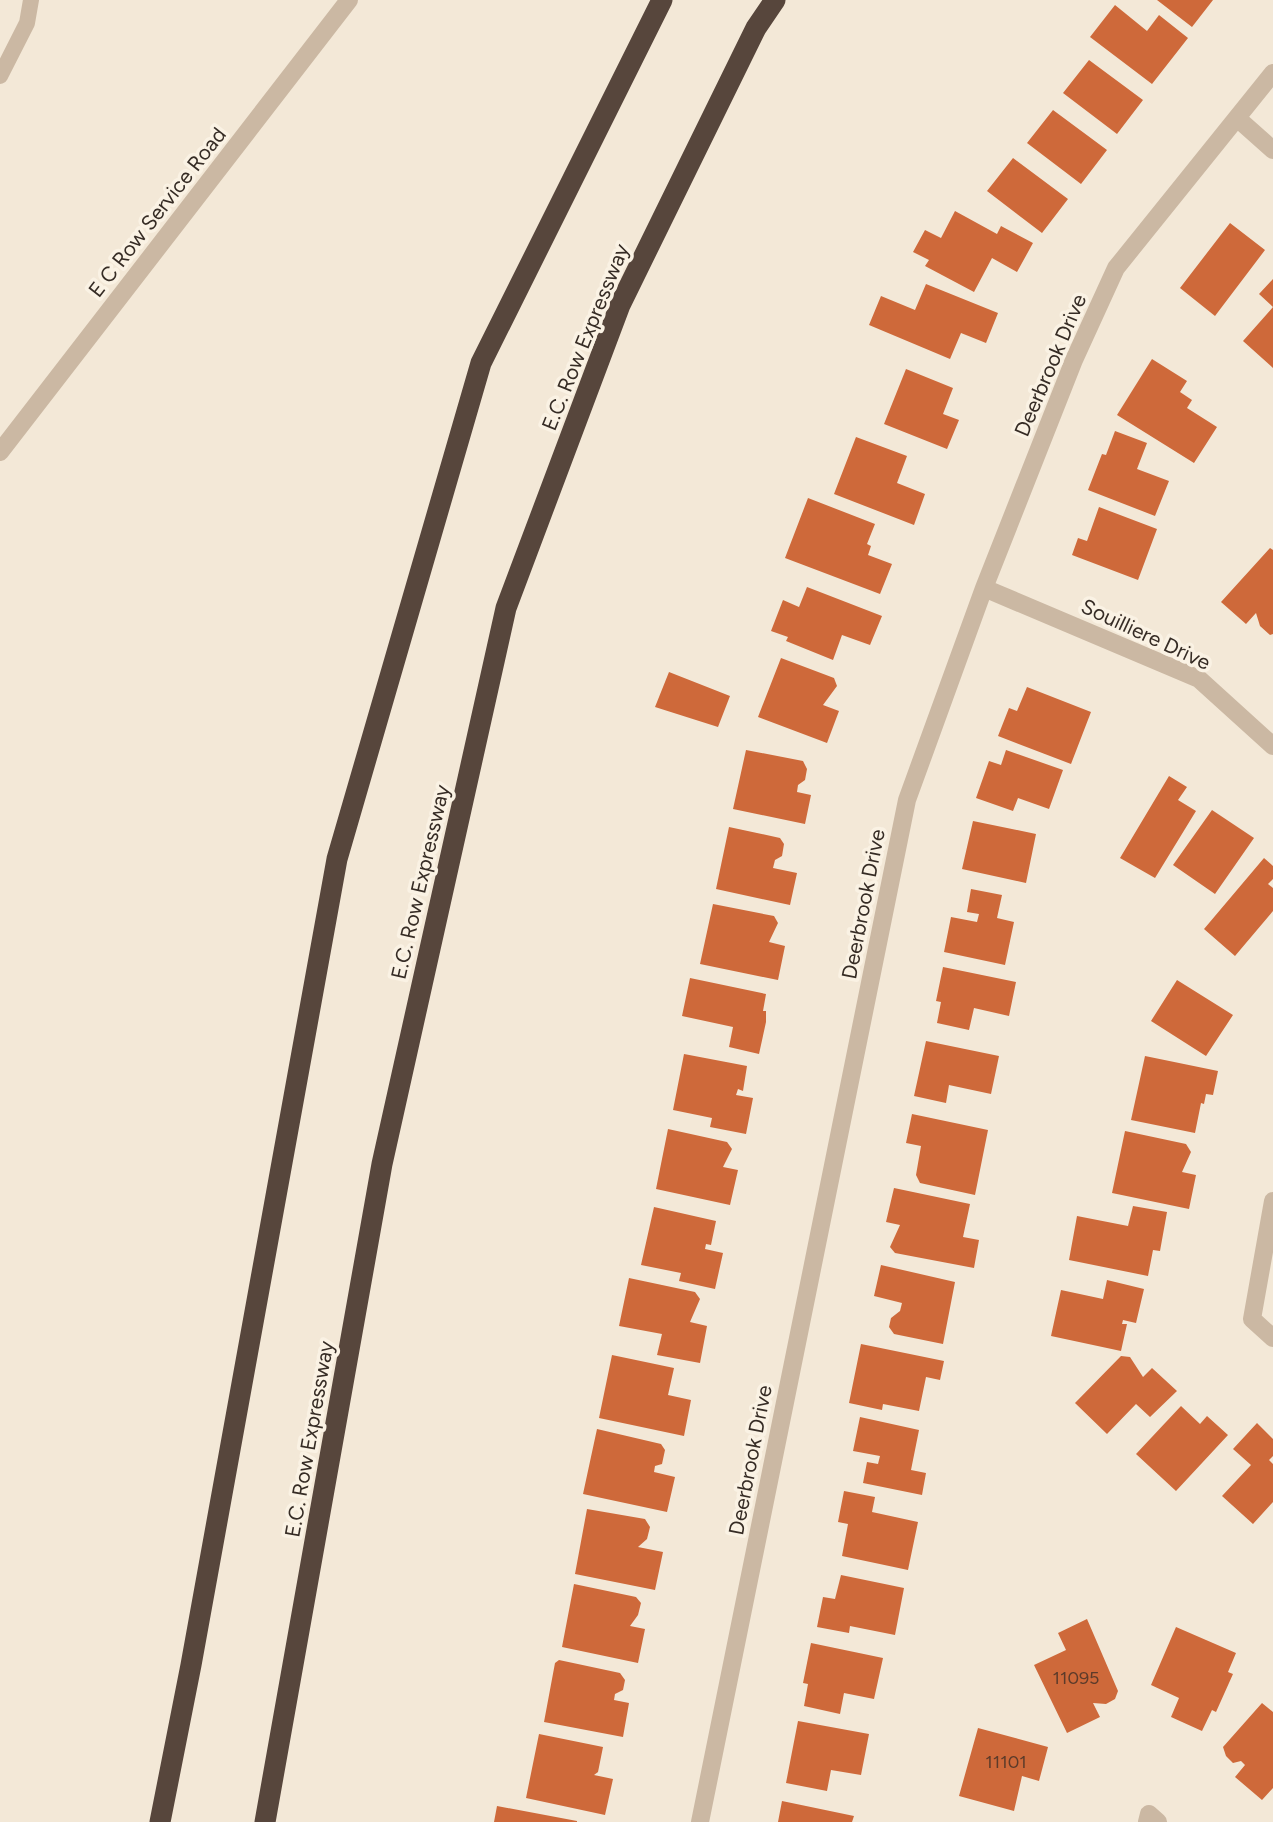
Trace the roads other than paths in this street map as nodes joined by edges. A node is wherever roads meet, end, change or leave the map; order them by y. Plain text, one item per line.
1 (32, 0) edge
2 (349, 0) edge
3 (662, 0) edge
4 (775, 0) edge
5 (1273, 73) edge
6 (0, 76) edge
7 (1237, 118) junction
8 (1273, 150) edge
9 (0, 452) edge
10 (984, 588) junction
11 (1273, 746) edge
12 (1273, 1201) edge
13 (1273, 1338) edge
14 (160, 1822) edge
15 (265, 1822) edge
16 (700, 1822) edge
17 (1147, 1822) edge
18 (1158, 1822) edge

1 - 6 lane
2 - 9 street, E C Row Service Road
3 - 14 highway
4 - 15 highway, E.C. Row Expressway
5 - 7 street, Deerbrook Drive
7 - 8 street
7 - 10 street, Deerbrook Drive
10 - 11 street, Souilliere Drive
10 - 16 street, Deerbrook Drive
12 - 13 street
17 - 18 street

